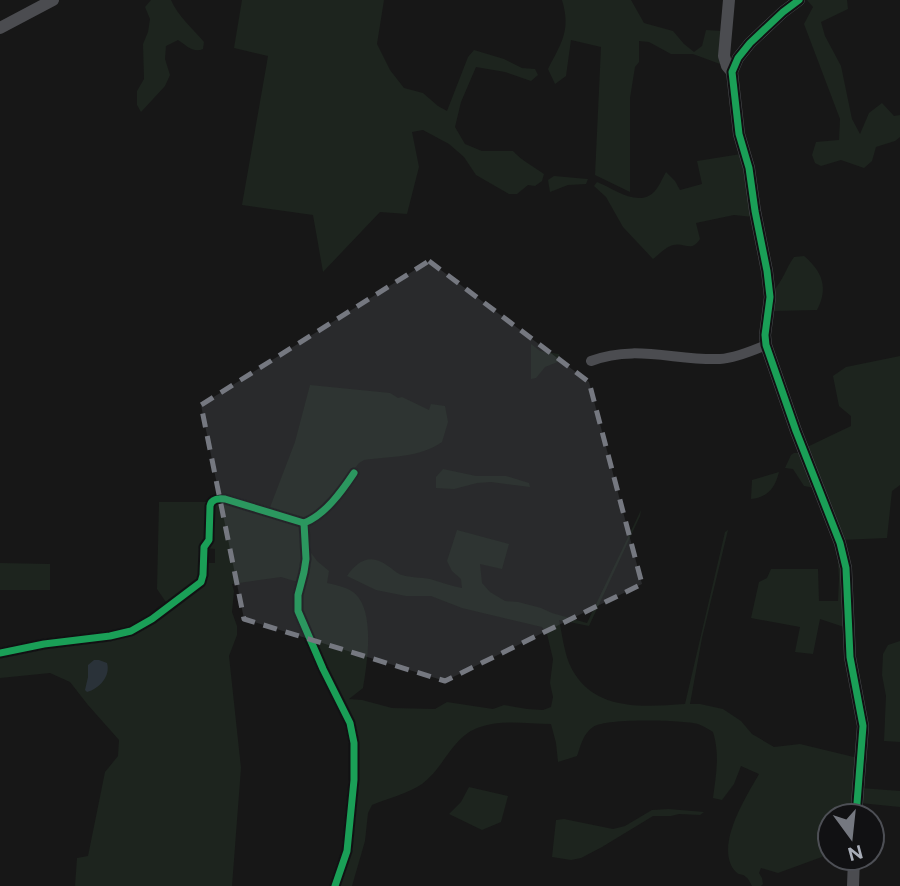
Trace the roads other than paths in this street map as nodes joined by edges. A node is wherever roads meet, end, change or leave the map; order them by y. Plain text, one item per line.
1 (53, 0) edge
2 (729, 0) edge
3 (799, 0) edge
4 (0, 27) edge
5 (732, 72) junction
6 (766, 345) junction
7 (591, 360) dead end
8 (354, 473) dead end
9 (304, 523) junction
10 (0, 653) edge
11 (857, 802) edge
12 (335, 886) edge

1 - 4 street
2 - 5 street
3 - 5 street
5 - 6 street
6 - 7 street
6 - 11 street
8 - 9 street
9 - 10 street
9 - 12 street

